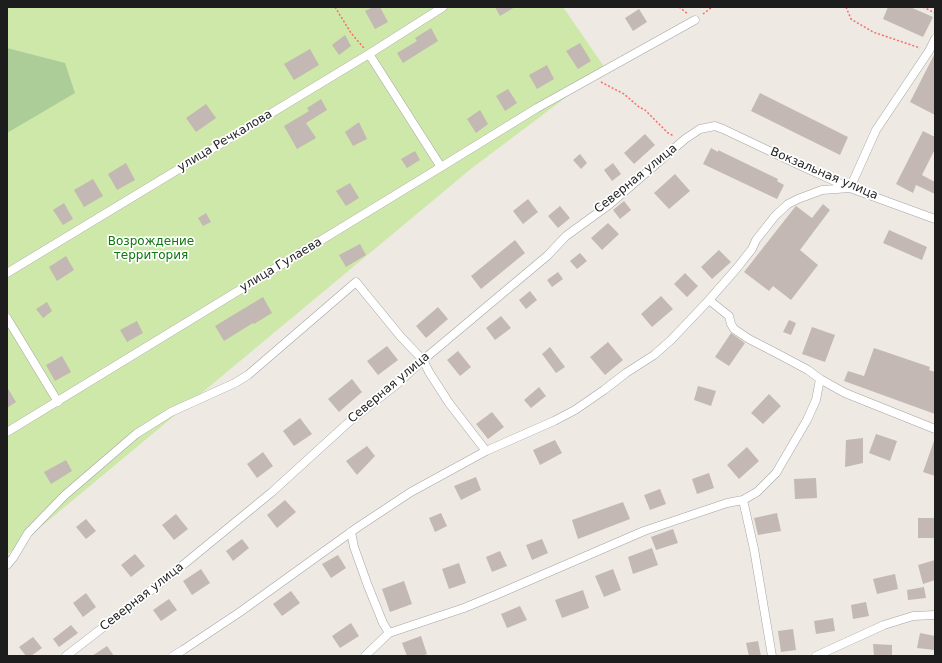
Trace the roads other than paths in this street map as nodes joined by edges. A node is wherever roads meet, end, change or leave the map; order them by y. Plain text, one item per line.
1 (443, 7) edge
2 (695, 20) road end
3 (935, 39) edge
4 (369, 54) junction
5 (715, 126) joint
6 (442, 167) junction
7 (850, 188) junction
8 (935, 220) edge
9 (7, 273) edge
10 (709, 300) junction
11 (7, 318) edge
12 (423, 360) junction
13 (820, 379) junction
14 (58, 402) junction
15 (935, 429) edge
16 (7, 432) edge
17 (486, 451) junction
18 (742, 500) junction
19 (351, 532) junction
20 (7, 565) edge
21 (935, 615) edge
22 (389, 633) junction
23 (66, 656) edge
24 (173, 656) edge
25 (365, 656) edge
26 (772, 656) edge
27 (816, 656) edge

1 - 4 street, улица Речкалова
2 - 6 street, улица Гулаева
3 - 7 street
4 - 6 street
4 - 9 street, улица Речкалова
5 - 7 street, Вокзальная улица
5 - 12 street, Северная улица
6 - 14 street, улица Гулаева
7 - 8 street, Вокзальная улица
7 - 10 street
10 - 13 street
10 - 17 street
11 - 14 street
12 - 17 street
12 - 20 street
12 - 23 street, Северная улица
13 - 15 street
13 - 18 street
14 - 16 street, улица Гулаева
17 - 19 street
18 - 22 street
18 - 26 street
19 - 22 street
19 - 24 street
21 - 27 street
22 - 25 street

